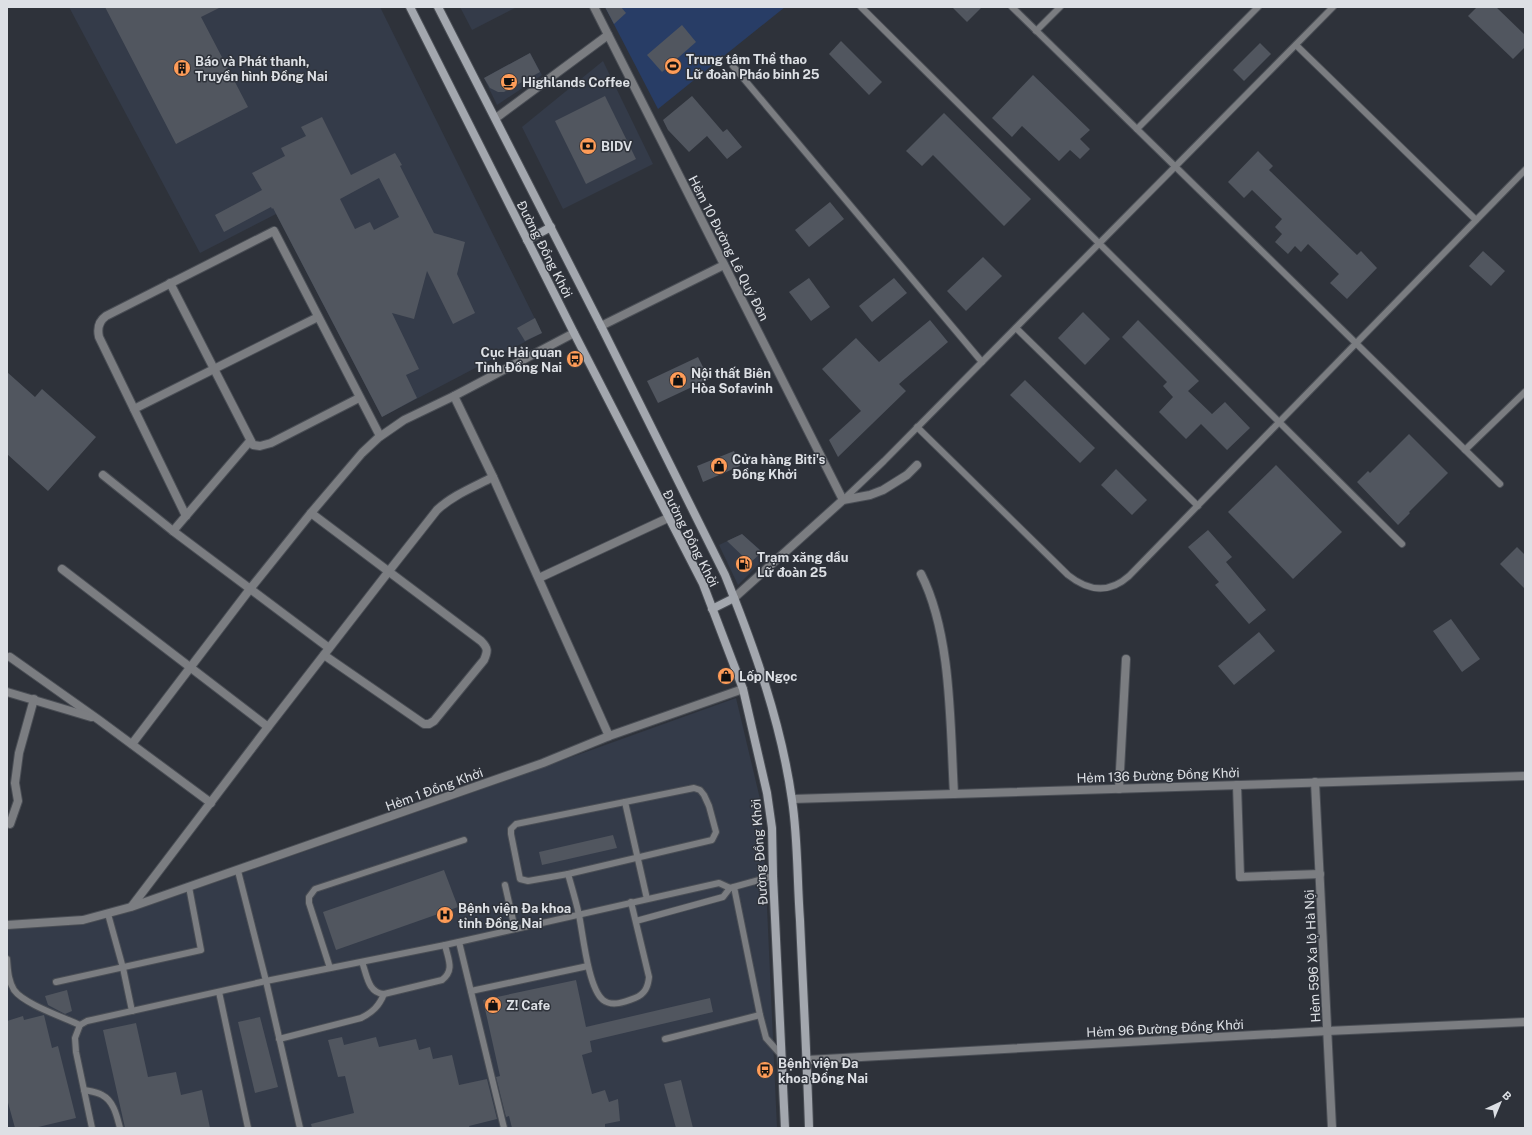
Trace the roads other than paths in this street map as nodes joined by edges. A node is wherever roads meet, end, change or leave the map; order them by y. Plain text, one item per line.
1 (410, 7) edge
2 (438, 7) edge
3 (594, 7) edge
4 (861, 7) edge
5 (1012, 7) edge
6 (1060, 7) edge
7 (1258, 7) edge
8 (1333, 7) edge
9 (1036, 31) junction
10 (608, 35) junction
11 (1296, 45) junction
12 (733, 66) dead end
13 (496, 118) junction
14 (1137, 129) junction
15 (1175, 166) junction
16 (1525, 170) edge
17 (1476, 220) junction
18 (551, 227) junction
19 (527, 240) junction
20 (1099, 243) junction
21 (724, 265) junction
22 (170, 283) junction
23 (318, 317) junction
24 (601, 326) junction
25 (1016, 328) junction
26 (574, 333) junction
27 (1356, 343) junction
28 (982, 362) junction
29 (214, 369) junction
30 (1525, 392) edge
31 (454, 396) junction
32 (359, 398) junction
33 (134, 409) junction
34 (1280, 422) junction
35 (917, 428) junction
36 (380, 436) junction
37 (250, 441) junction
38 (1465, 450) junction
39 (917, 465) dead end
40 (103, 475) dead end
41 (493, 477) junction
42 (1500, 484) dead end
43 (843, 500) junction
44 (1198, 506) junction
45 (311, 513) junction
46 (186, 516) junction
47 (668, 518) junction
48 (173, 531) junction
49 (1402, 544) dead end
50 (62, 569) dead end
51 (389, 571) junction
52 (921, 574) dead end
53 (539, 578) junction
54 (250, 589) junction
55 (734, 598) junction
56 (712, 609) junction
57 (329, 648) junction
58 (324, 656) junction
59 (10, 657) dead end
60 (1126, 659) dead end
61 (191, 667) junction
62 (743, 689) junction
63 (7, 692) edge
64 (34, 699) junction
65 (99, 720) junction
66 (268, 727) junction
67 (610, 736) junction
68 (132, 744) junction
69 (1525, 776) edge
70 (1315, 782) junction
71 (1237, 785) junction
72 (1119, 789) junction
73 (954, 794) junction
74 (792, 799) junction
75 (211, 802) junction
76 (625, 802) junction
77 (10, 824) dead end
78 (464, 840) dead end
79 (639, 858) junction
80 (238, 871) junction
81 (568, 874) junction
82 (1320, 874) junction
83 (773, 876) junction
84 (505, 885) dead end
85 (189, 887) junction
86 (732, 887) junction
87 (647, 899) junction
88 (631, 902) junction
89 (132, 907) junction
90 (108, 914) junction
91 (579, 914) junction
92 (636, 921) junction
93 (7, 925) edge
94 (515, 929) junction
95 (459, 942) junction
96 (445, 945) junction
97 (7, 960) edge
98 (362, 962) junction
99 (588, 966) junction
100 (123, 968) junction
101 (330, 968) junction
102 (266, 981) junction
103 (56, 982) dead end
104 (471, 991) junction
105 (219, 992) junction
106 (384, 994) junction
107 (132, 1011) junction
108 (760, 1015) junction
109 (1525, 1022) edge
110 (80, 1025) junction
111 (1327, 1031) junction
112 (279, 1039) junction
113 (664, 1039) dead end
114 (782, 1056) junction
115 (807, 1060) junction
116 (84, 1090) junction
117 (92, 1128) edge
118 (120, 1128) edge
119 (248, 1128) edge
120 (300, 1128) edge
121 (504, 1128) edge
122 (785, 1128) edge
123 (809, 1128) edge
124 (1332, 1128) edge

1 - 19 main road, Đường Đồng Khởi
2 - 13 main road, Đường Đồng Khởi
3 - 10 street, Hẻm 10 Đường Lê Quý Đôn
4 - 20 lane
5 - 9 lane
6 - 9 lane
7 - 14 lane
8 - 11 lane
9 - 14 lane
10 - 13 street
10 - 21 street, Hẻm 10 Đường Lê Quý Đôn
11 - 15 lane
11 - 17 lane
12 - 28 lane
13 - 18 main road, Đường Đồng Khởi
14 - 15 lane
15 - 20 lane
15 - 27 lane
16 - 17 lane
17 - 27 lane
18 - 19 main road
18 - 24 main road, Đường Đồng Khởi
19 - 26 main road, Đường Đồng Khởi
20 - 25 lane
20 - 34 lane
21 - 24 street
21 - 43 street, Hẻm 10 Đường Lê Quý Đôn
22 - 23 street
22 - 29 street
22 - 33 street
23 - 29 street
23 - 32 street
24 - 55 main road, Đường Đồng Khởi
25 - 28 lane
25 - 44 lane
26 - 31 street
26 - 47 main road, Đường Đồng Khởi
27 - 34 lane
27 - 38 lane
28 - 35 lane
29 - 33 street
29 - 37 street
30 - 38 lane
31 - 36 street
31 - 41 street
32 - 36 street
32 - 37 street
33 - 46 street
34 - 44 lane
34 - 49 lane
35 - 43 lane
35 - 44 lane
36 - 45 street
37 - 46 street
38 - 42 lane
39 - 43 street
40 - 48 street
41 - 51 street
41 - 53 street
43 - 55 street
45 - 51 street
45 - 54 street
46 - 48 street
47 - 53 street
47 - 56 main road, Đường Đồng Khởi
48 - 54 street
50 - 61 street
51 - 57 street
51 - 58 street
52 - 73 street
53 - 67 street
54 - 57 street
54 - 61 street
55 - 56 main road
55 - 74 main road, Đường Đồng Khởi
56 - 62 main road, Đường Đồng Khởi
57 - 58 street
58 - 66 street
59 - 65 street
60 - 72 street
61 - 66 street
61 - 68 street
62 - 67 street, Hẻm 1 Đồng Khởi
62 - 83 main road, Đường Đồng Khởi
63 - 64 street
64 - 65 street
64 - 77 street
65 - 68 street
66 - 75 street
67 - 80 street, Hẻm 1 Đồng Khởi
68 - 75 street
69 - 70 street, Hẻm 136 Đường Đồng Khởi
70 - 71 street, Hẻm 136 Đường Đồng Khởi
70 - 82 street, Hẻm 596 Xa lộ Hà Nội
71 - 72 street, Hẻm 136 Đường Đồng Khởi
71 - 82 street
72 - 73 street, Hẻm 136 Đường Đồng Khởi
73 - 74 street, Hẻm 136 Đường Đồng Khởi
74 - 115 main road, Đường Đồng Khởi
75 - 89 street
76 - 79 lane
76 - 79 lane
76 - 81 lane
78 - 101 lane
79 - 81 lane
79 - 87 lane
80 - 85 street, Hẻm 1 Đồng Khởi
80 - 102 lane
81 - 91 lane
82 - 111 street, Hẻm 596 Xa lộ Hà Nội
83 - 86 lane
83 - 114 main road, Đường Đồng Khởi
84 - 94 lane
85 - 89 street, Hẻm 1 Đồng Khởi
85 - 100 lane
86 - 87 lane
86 - 92 lane
86 - 108 lane
87 - 88 lane
88 - 91 lane
88 - 92 lane
89 - 90 street, Hẻm 1 Đồng Khởi
90 - 93 street, Hẻm 1 Đồng Khởi
90 - 100 lane
91 - 94 lane
91 - 99 lane
92 - 99 lane
94 - 95 lane
95 - 96 lane
95 - 104 lane
96 - 98 lane
96 - 106 lane
97 - 110 lane
98 - 101 lane
98 - 106 lane
99 - 104 lane
100 - 103 lane
100 - 107 lane
101 - 102 lane
102 - 105 lane
102 - 112 lane
104 - 121 lane
105 - 107 lane
105 - 119 lane
106 - 112 lane
107 - 110 lane
108 - 113 lane
108 - 114 lane
109 - 111 street, Hẻm 96 Đường Đồng Khởi
110 - 116 lane
111 - 115 street, Hẻm 96 Đường Đồng Khởi
111 - 124 street, Hẻm 596 Xa lộ Hà Nội
112 - 120 lane
114 - 122 main road, Đường Đồng Khởi
115 - 123 main road, Đường Đồng Khởi
116 - 117 lane
116 - 118 lane

